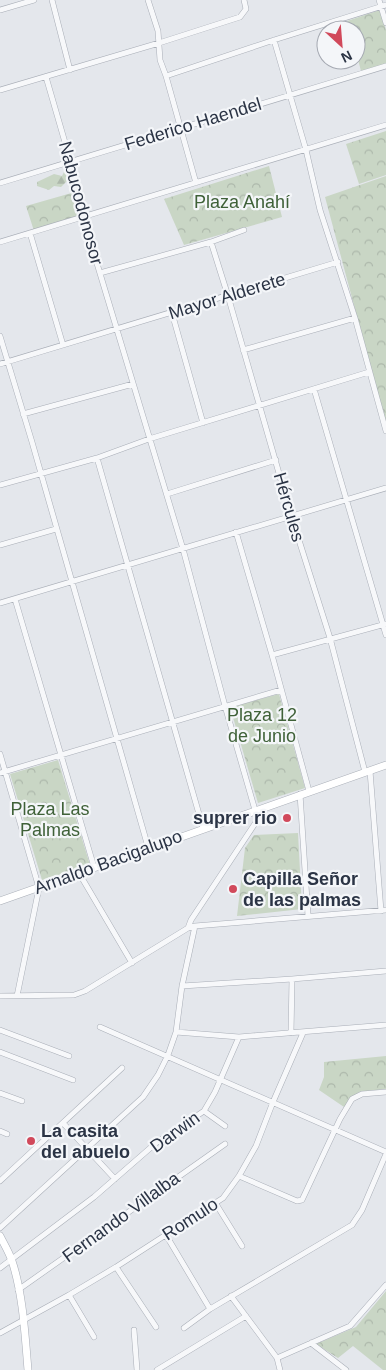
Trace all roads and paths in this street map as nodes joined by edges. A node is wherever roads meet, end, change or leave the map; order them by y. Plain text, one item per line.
1 (34, 0) edge
2 (52, 0) edge
3 (148, 0) edge
4 (244, 0) edge
5 (379, 0) edge
6 (17, 2) edge
7 (384, 6) edge
8 (0, 10) edge
9 (386, 23) edge
10 (274, 40) junction
11 (158, 43) junction
12 (386, 66) edge
13 (70, 70) junction
14 (166, 76) junction
15 (46, 77) junction
16 (0, 90) edge
17 (290, 95) junction
18 (386, 125) edge
19 (180, 127) junction
20 (306, 150) junction
21 (71, 163) junction
22 (0, 183) edge
23 (196, 183) junction
24 (83, 217) junction
25 (244, 230) dead end
26 (30, 233) junction
27 (0, 242) edge
28 (211, 242) junction
29 (338, 262) junction
30 (100, 273) junction
31 (228, 296) junction
32 (172, 313) junction
33 (355, 318) junction
34 (117, 329) junction
35 (0, 336) edge
36 (63, 345) junction
37 (243, 350) junction
38 (7, 361) junction
39 (0, 364) edge
40 (369, 372) junction
41 (133, 384) junction
42 (314, 389) junction
43 (260, 405) junction
44 (24, 414) junction
45 (203, 423) junction
46 (386, 431) edge
47 (149, 439) junction
48 (97, 458) junction
49 (276, 460) junction
50 (40, 473) junction
51 (0, 485) edge
52 (386, 488) edge
53 (167, 494) junction
54 (346, 499) junction
55 (291, 515) junction
56 (56, 528) junction
57 (236, 532) junction
58 (0, 545) edge
59 (183, 548) junction
60 (128, 565) junction
61 (72, 581) junction
62 (15, 599) junction
63 (0, 603) edge
64 (385, 624) edge
65 (386, 634) edge
66 (330, 638) junction
67 (272, 655) junction
68 (281, 690) junction
69 (225, 706) junction
70 (172, 722) junction
71 (116, 738) junction
72 (0, 754) edge
73 (61, 755) junction
74 (386, 765) edge
75 (2, 772) edge
76 (367, 772) junction
77 (309, 791) junction
78 (300, 794) junction
79 (267, 805) junction
80 (255, 810) junction
81 (203, 828) junction
82 (148, 847) junction
83 (94, 867) junction
84 (79, 873) junction
85 (39, 888) junction
86 (0, 901) edge
87 (383, 911) edge
88 (308, 916) junction
89 (195, 926) junction
90 (188, 928) junction
91 (132, 964) junction
92 (386, 971) edge
93 (292, 979) junction
94 (182, 986) junction
95 (0, 996) edge
96 (17, 996) junction
97 (386, 1025) edge
98 (100, 1027) dead end
99 (0, 1030) edge
100 (176, 1032) junction
101 (303, 1032) junction
102 (291, 1033) junction
103 (239, 1037) junction
104 (0, 1052) edge
105 (168, 1055) junction
106 (69, 1056) dead end
107 (122, 1068) dead end
108 (73, 1080) dead end
109 (220, 1080) junction
110 (386, 1092) edge
111 (0, 1093) edge
112 (22, 1101) dead end
113 (273, 1102) junction
114 (204, 1111) junction
115 (62, 1123) junction
116 (225, 1126) dead end
117 (336, 1129) junction
118 (0, 1131) edge
119 (7, 1134) dead end
120 (225, 1144) dead end
121 (86, 1148) junction
122 (386, 1153) edge
123 (239, 1176) junction
124 (115, 1179) junction
125 (0, 1180) edge
126 (216, 1204) junction
127 (0, 1228) edge
128 (166, 1235) junction
129 (0, 1236) edge
130 (242, 1246) dead end
131 (11, 1260) junction
132 (116, 1267) junction
133 (0, 1268) edge
134 (386, 1285) edge
135 (18, 1290) junction
136 (69, 1296) junction
137 (231, 1296) junction
138 (210, 1309) junction
139 (246, 1316) junction
140 (24, 1318) junction
141 (156, 1327) dead end
142 (184, 1328) dead end
143 (134, 1330) dead end
144 (0, 1333) edge
145 (94, 1336) dead end
146 (311, 1343) junction
147 (277, 1358) junction
148 (28, 1370) edge
149 (137, 1370) edge
150 (157, 1370) edge
151 (280, 1370) edge
152 (346, 1370) edge

1 - 6 street
2 - 13 street
3 - 11 street
4 - 11 street
5 - 7 street
6 - 8 street
7 - 9 street
7 - 10 street
10 - 14 street
10 - 17 street
11 - 13 street
11 - 14 street
12 - 17 street, Federico Haendel
13 - 15 street
14 - 19 street
15 - 16 street
15 - 21 street, Nabucodonosor
17 - 19 street, Federico Haendel
17 - 20 street
18 - 20 street
19 - 21 street, Federico Haendel
19 - 23 street
20 - 23 street
20 - 29 street
21 - 22 street, Federico Haendel
21 - 24 street, Nabucodonosor
23 - 24 street
24 - 26 street
24 - 30 street, Nabucodonosor
25 - 28 street
26 - 27 street
26 - 36 street
28 - 30 street
28 - 31 street, Hércules
29 - 31 street, Mayor Alderete
29 - 33 street
30 - 34 street, Nabucodonosor
31 - 32 street, Mayor Alderete
31 - 37 street, Hércules
32 - 34 street, Mayor Alderete
32 - 45 street
33 - 37 street
33 - 40 street
34 - 36 street, Mayor Alderete
34 - 41 street, Nabucodonosor
35 - 38 street
36 - 38 street, Mayor Alderete
37 - 43 street, Hércules
38 - 39 street, Mayor Alderete
38 - 44 street
40 - 42 street
40 - 46 street
41 - 44 street
41 - 47 street, Nabucodonosor
42 - 43 street
42 - 54 street
43 - 45 street
43 - 49 street, Hércules
44 - 50 street
45 - 47 street
47 - 48 street
47 - 53 street, Nabucodonosor
48 - 50 street
48 - 60 street
49 - 53 street
49 - 55 street, Hércules
50 - 51 street
50 - 56 street
52 - 54 street
53 - 59 street, Nabucodonosor
54 - 55 street
54 - 64 street
55 - 57 street
55 - 66 street, Hércules
56 - 58 street
56 - 61 street
57 - 59 street
57 - 67 street
59 - 60 street
59 - 69 street, Nabucodonosor
60 - 61 street
60 - 70 street
61 - 62 street
61 - 71 street
62 - 63 street
62 - 73 street
64 - 65 street
64 - 66 street
66 - 67 street
66 - 76 street, Hércules
67 - 68 street
68 - 69 street
68 - 77 street
69 - 70 street
69 - 80 street, Nabucodonosor
70 - 71 street
70 - 81 street
71 - 73 street
71 - 82 street
72 - 75 street
73 - 75 street
73 - 83 street
74 - 76 street, Arnaldo Bacigalupo
75 - 85 street
76 - 77 street, Arnaldo Bacigalupo
76 - 87 street, Hércules
77 - 78 street, Arnaldo Bacigalupo
78 - 79 street, Arnaldo Bacigalupo
78 - 88 street
79 - 80 street, Arnaldo Bacigalupo
79 - 90 street
80 - 81 street, Arnaldo Bacigalupo
81 - 82 street, Arnaldo Bacigalupo
82 - 83 street, Arnaldo Bacigalupo
83 - 84 street, Arnaldo Bacigalupo
84 - 85 street, Arnaldo Bacigalupo
84 - 91 street
85 - 86 street, Arnaldo Bacigalupo
85 - 96 street
87 - 88 street
88 - 89 street
89 - 90 street
89 - 94 street
90 - 91 street
91 - 96 street
92 - 93 street
93 - 94 street
93 - 102 street
94 - 100 street
95 - 96 street
97 - 101 street
98 - 105 street
99 - 106 street
100 - 103 street
100 - 105 street
101 - 102 street
101 - 113 street, Romulo
102 - 103 street
103 - 109 street, Darwin
104 - 108 street
105 - 109 street
105 - 121 street
107 - 115 street
109 - 113 street
109 - 114 street, Darwin
110 - 117 street
111 - 112 street
113 - 117 street
113 - 123 street, Romulo
114 - 116 street
114 - 124 street, Darwin
115 - 121 street
115 - 125 street
117 - 122 street
117 - 123 street
118 - 119 street
120 - 135 street, Fernando Villalba
121 - 124 street
121 - 127 street
122 - 137 street
123 - 126 street, Romulo
124 - 131 street, Darwin
126 - 128 street, Romulo
126 - 130 street
128 - 132 street, Romulo
128 - 138 street
129 - 131 street
131 - 133 street, Darwin
131 - 135 street
132 - 136 street, Romulo
132 - 141 street
134 - 146 street
135 - 140 street
136 - 140 street, Romulo
136 - 145 street
137 - 138 street
137 - 139 street
138 - 142 street
139 - 147 street
139 - 150 street
140 - 144 street, Romulo
140 - 148 street
143 - 149 street
146 - 147 street
146 - 152 street
147 - 151 street

